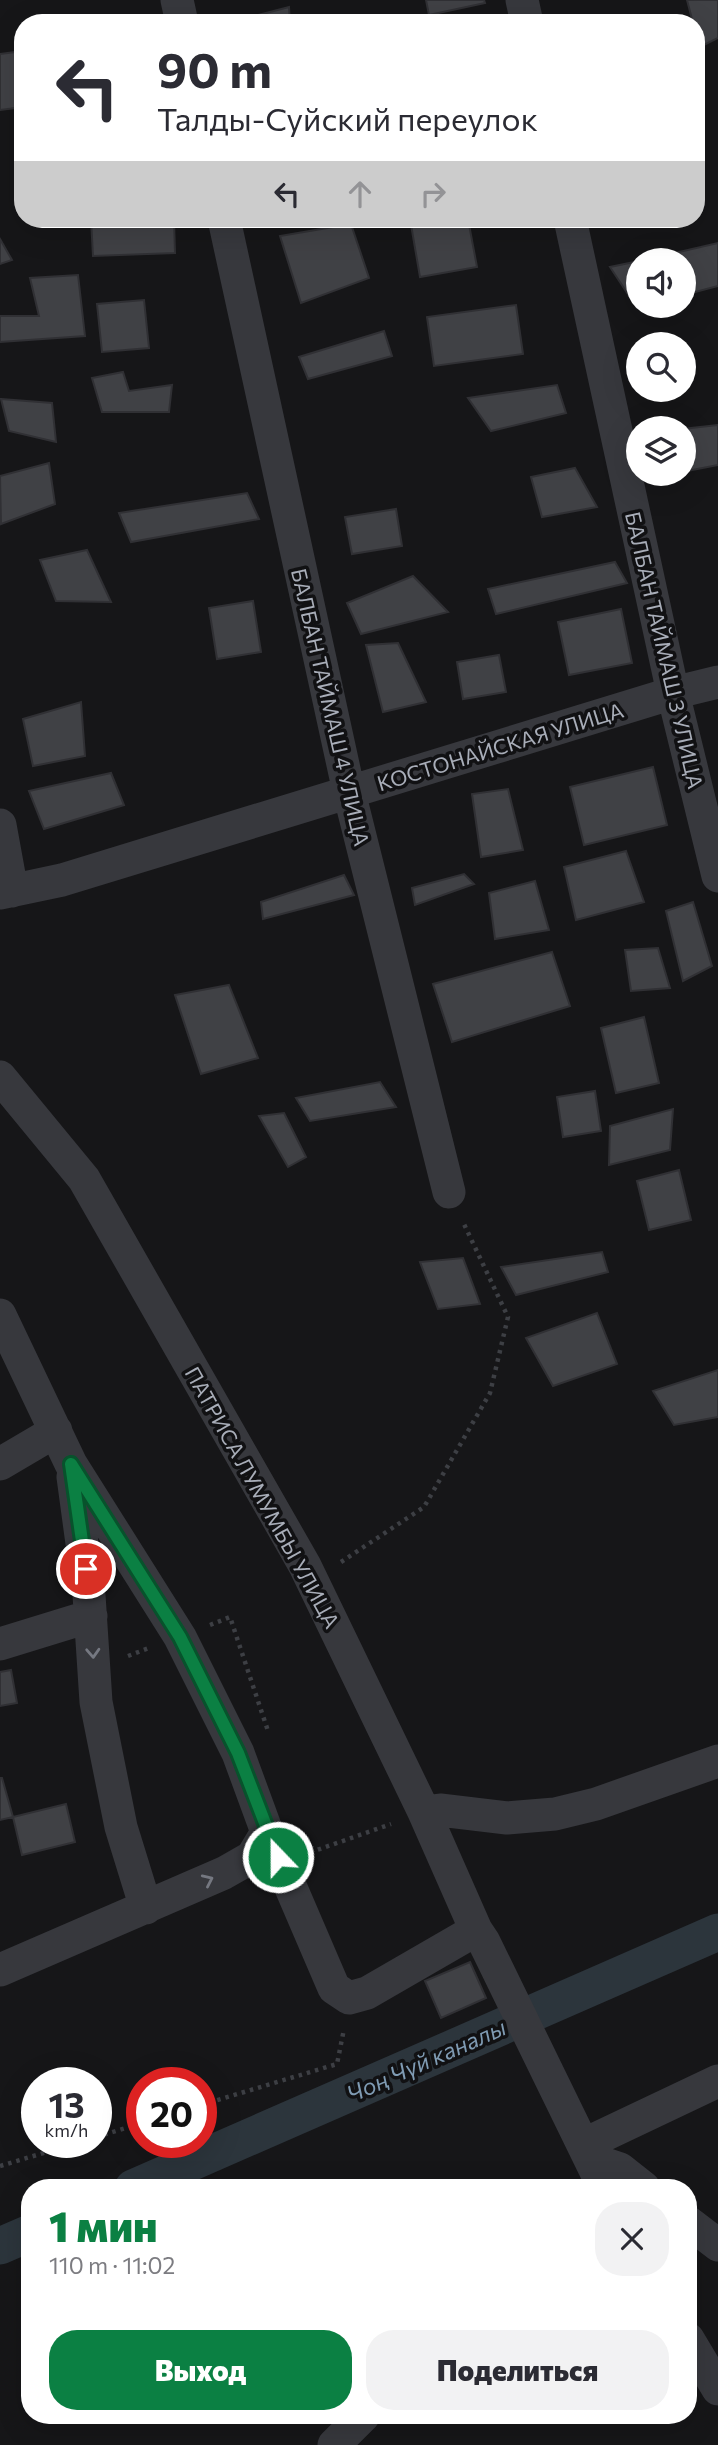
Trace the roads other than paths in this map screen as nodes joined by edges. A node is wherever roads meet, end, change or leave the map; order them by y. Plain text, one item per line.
1 (226, 228) edge
2 (572, 228) edge
3 (718, 682) edge
4 (673, 693) junction
5 (349, 792) junction
6 (0, 825) edge
7 (718, 876) edge
8 (6, 892) edge
9 (0, 1077) edge
10 (449, 1192) road end
11 (0, 1315) edge
12 (56, 1431) junction
13 (0, 1464) edge
14 (71, 1464) junction
15 (91, 1616) junction
16 (0, 1644) edge
17 (718, 1760) edge
18 (424, 1812) junction
19 (267, 1832) junction
20 (146, 1908) junction
21 (480, 1936) junction
22 (0, 1970) edge
23 (718, 2081) edge
24 (587, 2153) edge
25 (633, 2179) edge
26 (697, 2229) edge
27 (718, 2245) edge
28 (697, 2354) edge
29 (718, 2389) edge
30 (355, 2424) edge
31 (334, 2445) edge

1 - 5 street, БАЛБАН ТАЙМАШ 4 УЛИЦА
2 - 4 street, БАЛБАН ТАЙМАШ 3 УЛИЦА
3 - 4 street, КОСТОНАЙСКАЯ УЛИЦА
4 - 5 street, КОСТОНАЙСКАЯ УЛИЦА
4 - 7 street, БАЛБАН ТАЙМАШ 3 УЛИЦА
5 - 8 street, КОСТОНАЙСКАЯ УЛИЦА
5 - 10 street, БАЛБАН ТАЙМАШ 4 УЛИЦА
6 - 8 street
9 - 18 street, ПАТРИСА ЛУМУМБЫ УЛИЦА
11 - 12 street
12 - 13 street
12 - 14 street
14 - 15 street
14 - 19 street
15 - 16 street
15 -> 20 street
17 - 18 street
18 - 21 street, ПАТРИСА ЛУМУМБЫ УЛИЦА
20 -> 19 street
19 - 21 street
20 - 22 street
21 - 24 street, ПАТРИСА ЛУМУМБЫ УЛИЦА
23 - 24 street
24 - 25 street
26 - 27 street
28 - 29 street
30 - 31 street

